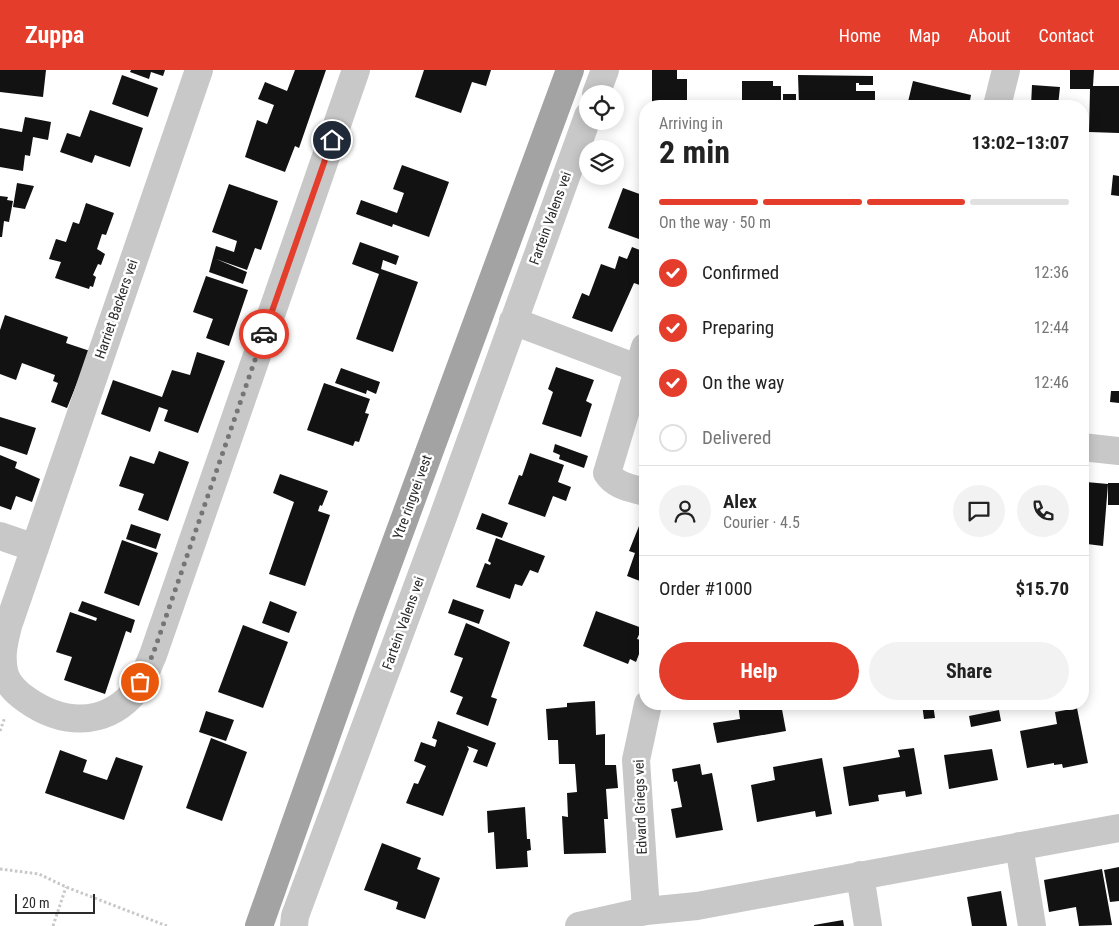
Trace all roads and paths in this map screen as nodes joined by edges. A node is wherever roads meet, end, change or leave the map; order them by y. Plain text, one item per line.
1 (199, 70) edge
2 (356, 70) edge
3 (570, 70) edge
4 (605, 70) edge
5 (1006, 70) edge
6 (599, 85) edge
7 (999, 100) edge
8 (583, 130) edge
9 (513, 321) junction
10 (639, 356) edge
11 (639, 365) edge
12 (1089, 449) edge
13 (1119, 451) edge
14 (639, 490) edge
15 (0, 536) edge
16 (35, 548) junction
17 (647, 710) edge
18 (1119, 828) edge
19 (1019, 846) junction
20 (0, 869) edge
21 (860, 875) junction
22 (66, 887) junction
23 (646, 911) junction
24 (698, 916) edge
25 (53, 926) edge
26 (166, 926) edge
27 (259, 926) edge
28 (294, 926) edge
29 (579, 926) edge
30 (868, 926) edge
31 (1032, 926) edge

1 - 16 street, Harriet Backers vei
2 - 16 street, Harriet Backers vei
3 - 27 main road, Ytre ringvei vest
4 - 6 street
5 - 7 street
8 - 9 street, Fartein Valens vei
9 - 10 street
9 - 28 street, Fartein Valens vei
11 - 14 street
12 - 13 street
15 - 16 street
17 - 23 street, Edvard Griegs vei
18 - 19 street
19 - 21 street
19 - 31 street
20 - 22 path
21 - 24 street
21 - 30 street
22 - 25 path
22 - 26 path
23 - 24 street
23 - 29 street

